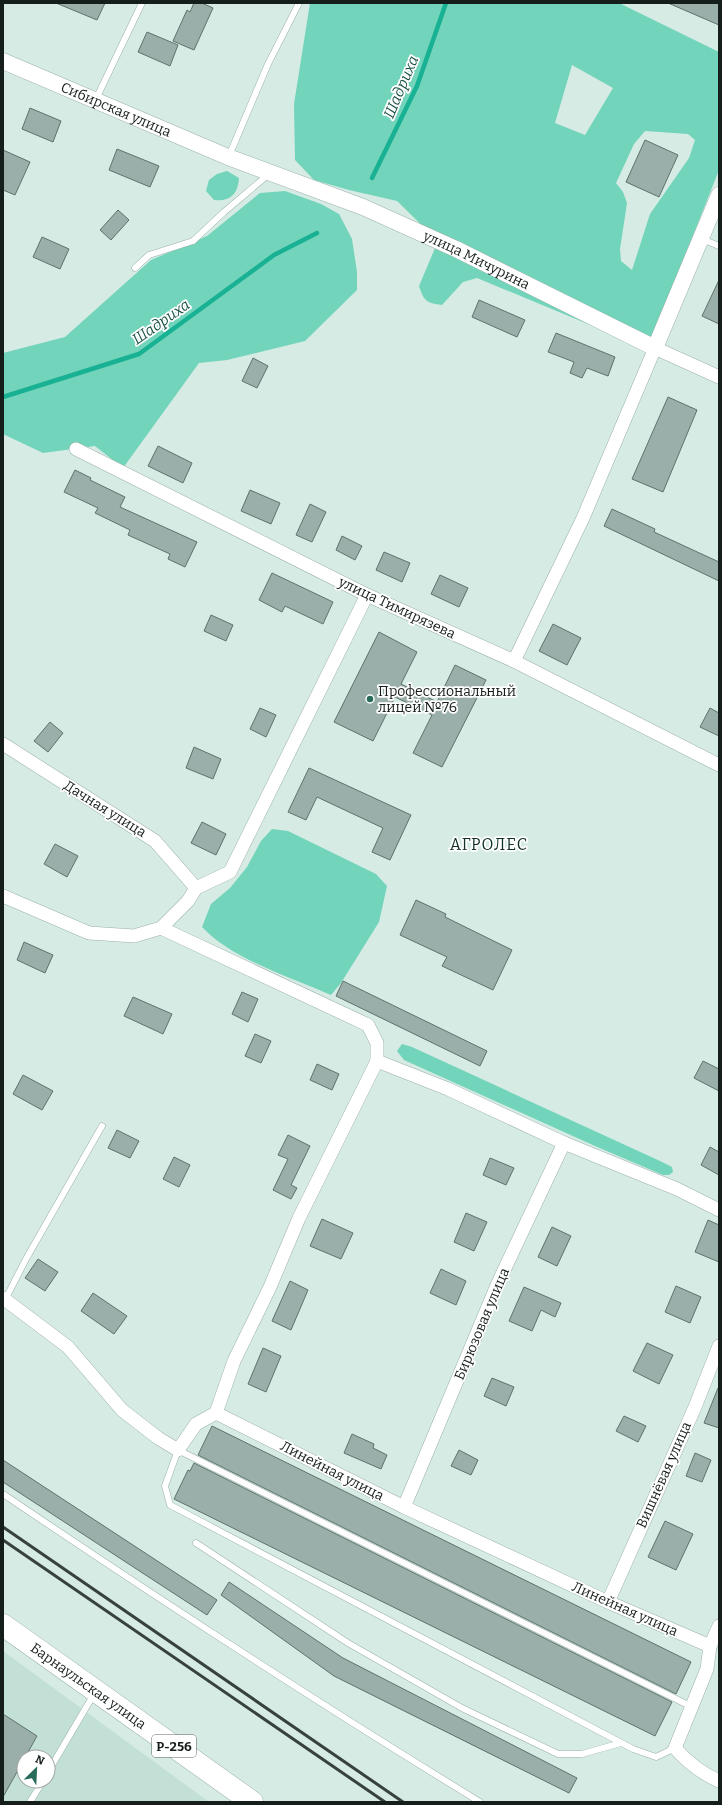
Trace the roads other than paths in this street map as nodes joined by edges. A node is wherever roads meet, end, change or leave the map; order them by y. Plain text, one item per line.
1 (142, 3) edge
2 (299, 3) edge
3 (3, 61) edge
4 (96, 101) junction
5 (228, 157) junction
6 (270, 173) junction
7 (719, 195) edge
8 (701, 238) junction
9 (719, 246) edge
10 (135, 268) dead end
11 (655, 348) junction
12 (719, 378) edge
13 (76, 449) dead end
14 (367, 595) junction
15 (514, 661) junction
16 (3, 744) edge
17 (719, 765) edge
18 (196, 888) junction
19 (3, 896) edge
20 (161, 928) junction
21 (377, 1061) junction
22 (102, 1126) dead end
23 (564, 1143) junction
24 (719, 1210) edge
25 (4, 1299) edge
26 (719, 1346) edge
27 (216, 1413) junction
28 (178, 1450) junction
29 (3, 1494) edge
30 (404, 1507) junction
31 (196, 1543) dead end
32 (608, 1602) junction
33 (3, 1625) edge
34 (719, 1626) edge
35 (710, 1646) junction
36 (96, 1691) junction
37 (692, 1708) junction
38 (621, 1743) junction
39 (675, 1748) junction
40 (56, 1758) edge
41 (719, 1782) edge
42 (38, 1789) edge
43 (30, 1802) edge
44 (252, 1802) edge
45 (480, 1802) edge

1 - 4 lane
2 - 5 lane
3 - 4 street, Сибирская улица
4 - 5 street, Сибирская улица
5 - 6 street, улица Мичурина
6 - 10 lane
6 - 11 street, улица Мичурина
7 - 8 street
8 - 9 lane
8 - 11 street
11 - 12 street, улица Мичурина
11 - 15 street
13 - 14 street, улица Тимирязева
14 - 15 street, улица Тимирязева
14 - 18 street
15 - 17 street, улица Тимирязева
16 - 18 street, Дачная улица
18 - 20 street
19 - 20 street
20 - 21 street
21 - 23 street
21 - 27 street
22 - 25 lane
23 - 24 street
23 - 30 street, Бирюзовая улица
25 - 28 street
26 - 32 street, Вишнёвая улица
27 - 28 street
27 - 30 street, Линейная улица
28 - 37 lane
28 - 38 lane
29 - 45 lane
30 - 32 street, Линейная улица
31 - 38 lane
32 - 35 street, Линейная улица
33 - 36 highway, Барнаульская улица / Р-256
34 - 35 street
35 - 37 street
36 - 40 lane
36 - 44 highway, Барнаульская улица / Р-256
37 - 39 street
38 - 39 lane
39 - 41 street
42 - 43 lane

